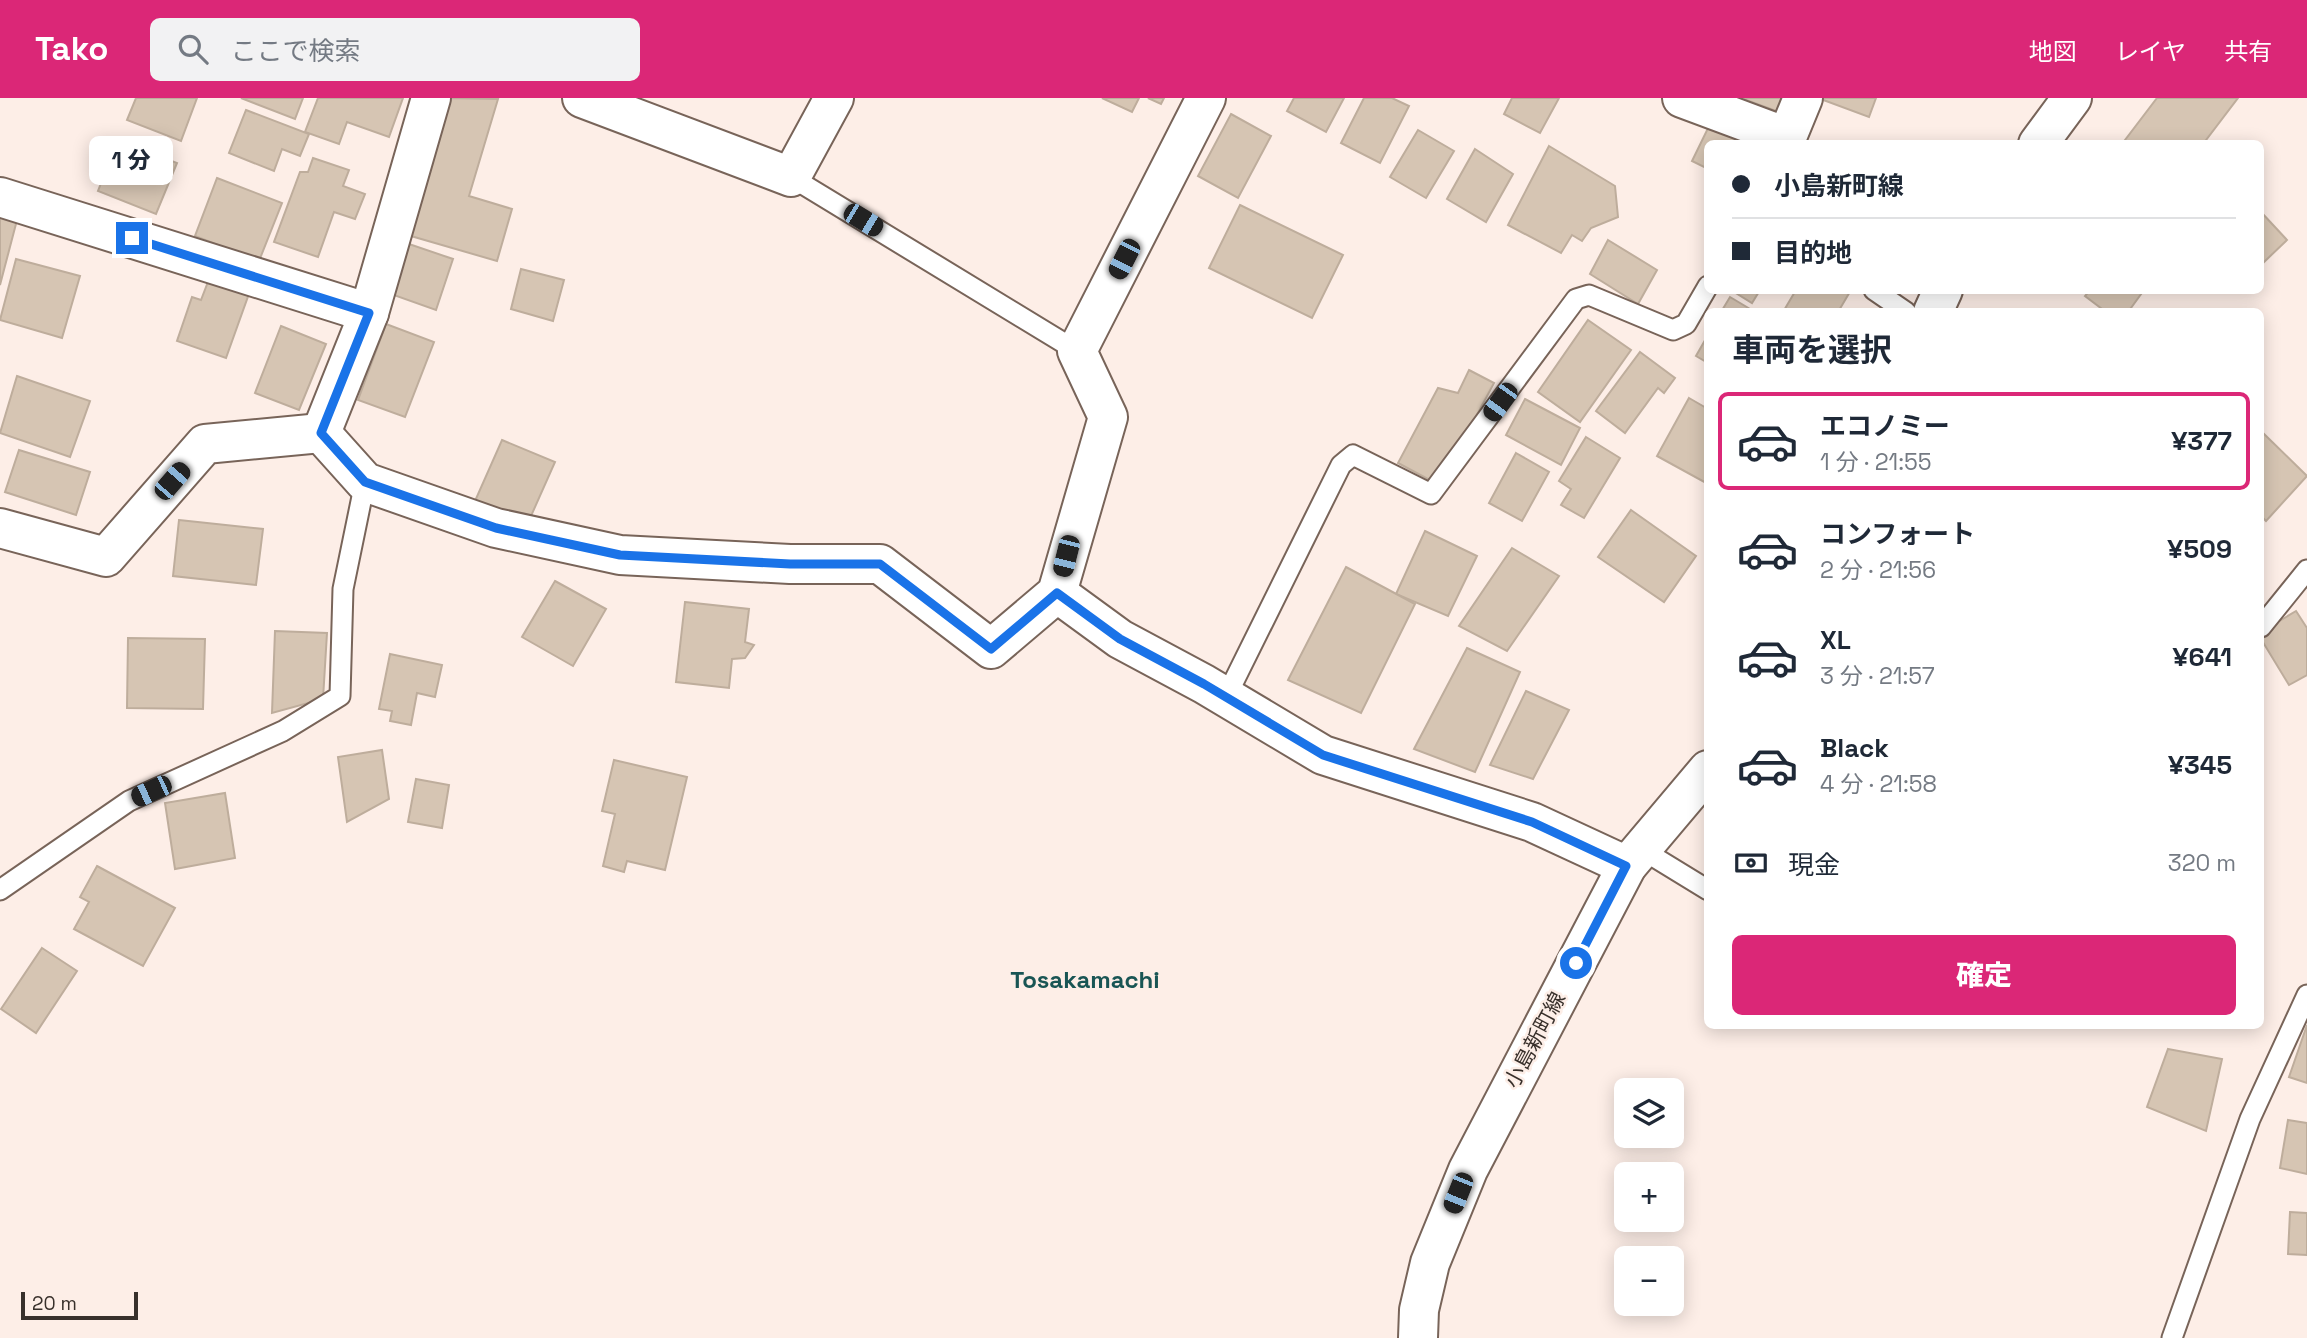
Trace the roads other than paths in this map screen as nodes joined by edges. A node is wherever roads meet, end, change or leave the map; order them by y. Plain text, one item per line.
1 (431, 98) edge
2 (582, 98) edge
3 (834, 98) edge
4 (1206, 98) edge
5 (1682, 98) edge
6 (1803, 98) edge
7 (2072, 98) edge
8 (1785, 140) edge
9 (2041, 140) edge
10 (791, 177) junction
11 (0, 197) edge
12 (1704, 293) edge
13 (1880, 294) edge
14 (1900, 308) edge
15 (369, 313) junction
16 (1077, 351) junction
17 (321, 433) junction
18 (365, 482) junction
19 (0, 527) edge
20 (2307, 570) edge
21 (1057, 593) junction
22 (2264, 623) edge
23 (1226, 697) junction
24 (1704, 776) edge
25 (1634, 858) junction
26 (1704, 888) edge
27 (0, 890) edge
28 (2307, 995) edge
29 (1418, 1338) edge
30 (2172, 1338) edge

1 - 15 street
2 - 10 street
3 - 10 street
4 - 16 street
5 - 8 street
6 - 8 street
7 - 9 street
10 - 16 lane
11 - 15 street
12 - 23 lane
13 - 14 lane
15 - 17 street
16 - 21 street
17 - 18 street
17 - 19 street
18 - 21 street
18 - 27 lane
20 - 22 lane
21 - 23 street
23 - 25 street
24 - 25 street, 小島新町線
25 - 26 lane
25 - 29 street, 小島新町線
28 - 30 lane

